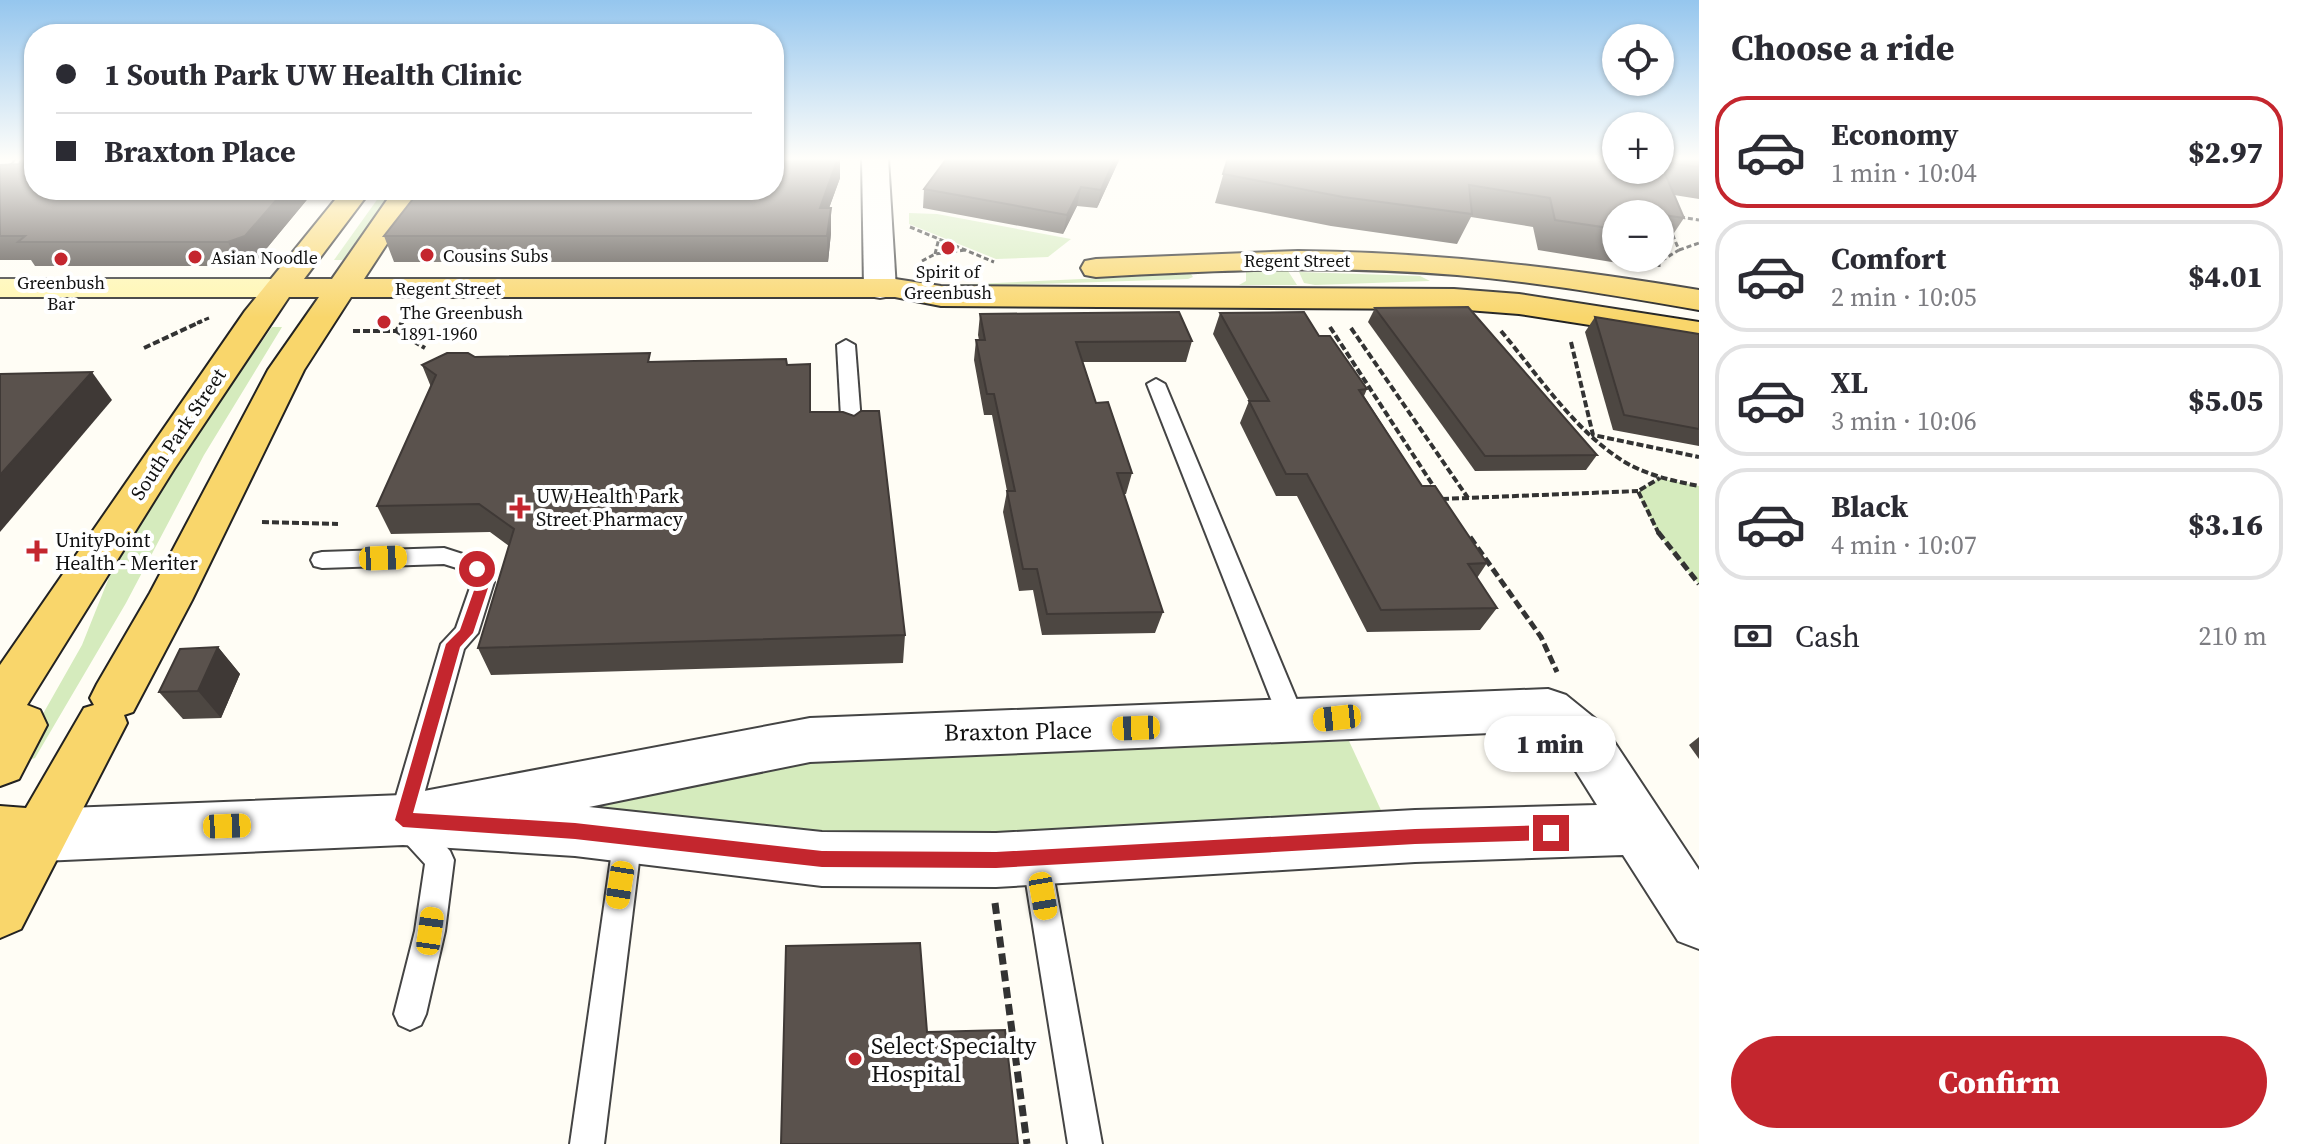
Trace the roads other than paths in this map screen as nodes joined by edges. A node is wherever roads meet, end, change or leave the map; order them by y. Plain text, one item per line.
1 (340, 211) edge
2 (394, 211) edge
3 (880, 211) edge
4 (0, 288) edge
5 (279, 288) junction
6 (343, 288) junction
7 (888, 288) junction
8 (1699, 300) edge
9 (1699, 332) edge
10 (846, 345) dead end
11 (1156, 384) dead end
12 (852, 435) edge
13 (322, 560) dead end
14 (1293, 722) junction
15 (15, 723) edge
16 (403, 820) junction
17 (1638, 829) junction
18 (628, 837) junction
19 (14, 842) edge
20 (1036, 857) junction
21 (0, 909) edge
22 (1699, 920) edge
23 (410, 1014) dead end
24 (587, 1144) edge
25 (1085, 1144) edge

1 - 5 main road, South Park Street
2 - 6 main road
3 - 7 street
4 - 5 main road, Regent Street
5 - 6 main road, Regent Street
5 - 15 main road, South Park Street
6 - 7 main road, Regent Street
6 - 19 main road
7 - 8 main road, Regent Street
7 - 9 main road, Regent Street
10 - 12 lane
11 - 14 lane
13 - 16 lane
14 - 16 street, Braxton Place
14 - 17 street, Braxton Place
16 - 18 street, Braxton Place
16 - 19 street, Braxton Place
16 - 23 lane
17 - 20 street, Braxton Place
17 - 22 street
18 - 20 street, Braxton Place
18 - 24 lane
19 - 21 main road
20 - 25 lane

